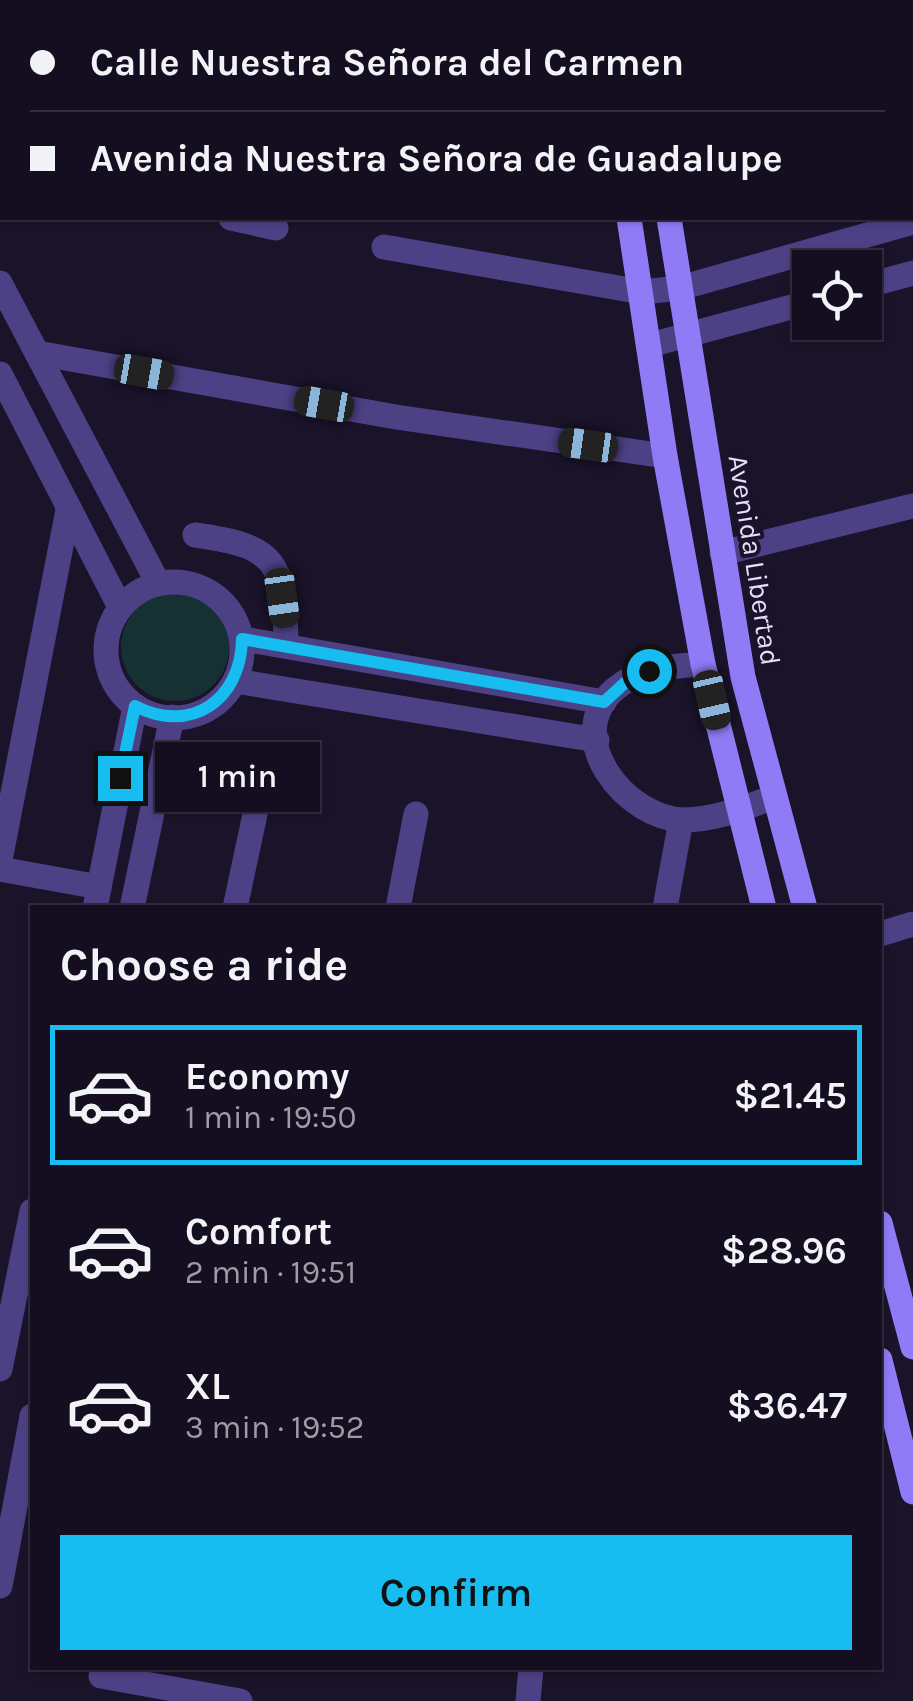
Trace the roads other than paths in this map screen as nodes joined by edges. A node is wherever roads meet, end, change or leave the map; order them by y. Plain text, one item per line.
1 (239, 220) edge
2 (629, 220) edge
3 (669, 220) edge
4 (913, 222) edge
5 (276, 228) dead end
6 (384, 247) dead end
7 (913, 273) edge
8 (882, 281) edge
9 (0, 284) edge
10 (680, 288) junction
11 (642, 292) junction
12 (792, 307) edge
13 (689, 336) junction
14 (650, 345) junction
15 (36, 353) junction
16 (0, 374) edge
17 (665, 456) junction
18 (913, 506) edge
19 (68, 510) junction
20 (195, 535) dead end
21 (722, 553) junction
22 (158, 583) junction
23 (120, 606) junction
24 (242, 639) junction
25 (286, 646) junction
26 (703, 664) junction
27 (235, 681) junction
28 (604, 702) junction
29 (135, 706) junction
30 (172, 718) junction
31 (596, 740) junction
32 (264, 772) dead end
33 (774, 797) junction
34 (738, 810) junction
35 (416, 814) dead end
36 (681, 820) junction
37 (0, 860) edge
38 (0, 869) edge
39 (97, 897) edge
40 (133, 905) edge
41 (237, 905) edge
42 (399, 905) edge
43 (667, 905) edge
44 (763, 905) edge
45 (803, 905) edge
46 (913, 924) edge
47 (882, 933) edge
48 (30, 1221) edge
49 (882, 1231) edge
50 (913, 1347) edge
51 (882, 1368) edge
52 (0, 1370) edge
53 (30, 1427) edge
54 (913, 1492) edge
55 (0, 1586) edge
56 (532, 1670) edge
57 (100, 1682) edge
58 (240, 1701) edge
59 (528, 1701) edge

1 - 5 street
2 - 11 main road
3 - 10 main road, Avenida Libertad
4 - 10 street
6 - 11 street
7 - 8 street
9 - 15 street
10 - 11 street
10 - 13 main road, Avenida Libertad
11 - 14 main road
12 - 13 street
13 - 14 street
13 - 21 main road, Avenida Libertad
14 - 17 main road
15 - 17 street
15 - 22 street
16 - 19 street
17 - 26 main road
18 - 21 street
19 - 23 street
19 - 37 street
20 - 25 street
21 - 33 main road, Avenida Libertad
22 - 23 street
22 - 24 street
23 - 29 street
24 - 25 street
24 - 27 street
25 - 28 street
26 - 28 street
26 - 34 main road
27 - 30 street
27 - 31 street
28 - 31 street
29 - 30 street
29 - 39 street
30 - 40 street
31 - 36 street
32 - 41 street
33 - 34 street
33 - 45 main road, Avenida Libertad
34 - 36 street
34 - 44 main road
35 - 42 street
36 - 43 street
38 - 39 street
46 - 47 street
48 - 52 street
49 - 50 main road
51 - 54 main road
53 - 55 street
56 - 59 street
57 - 58 street

